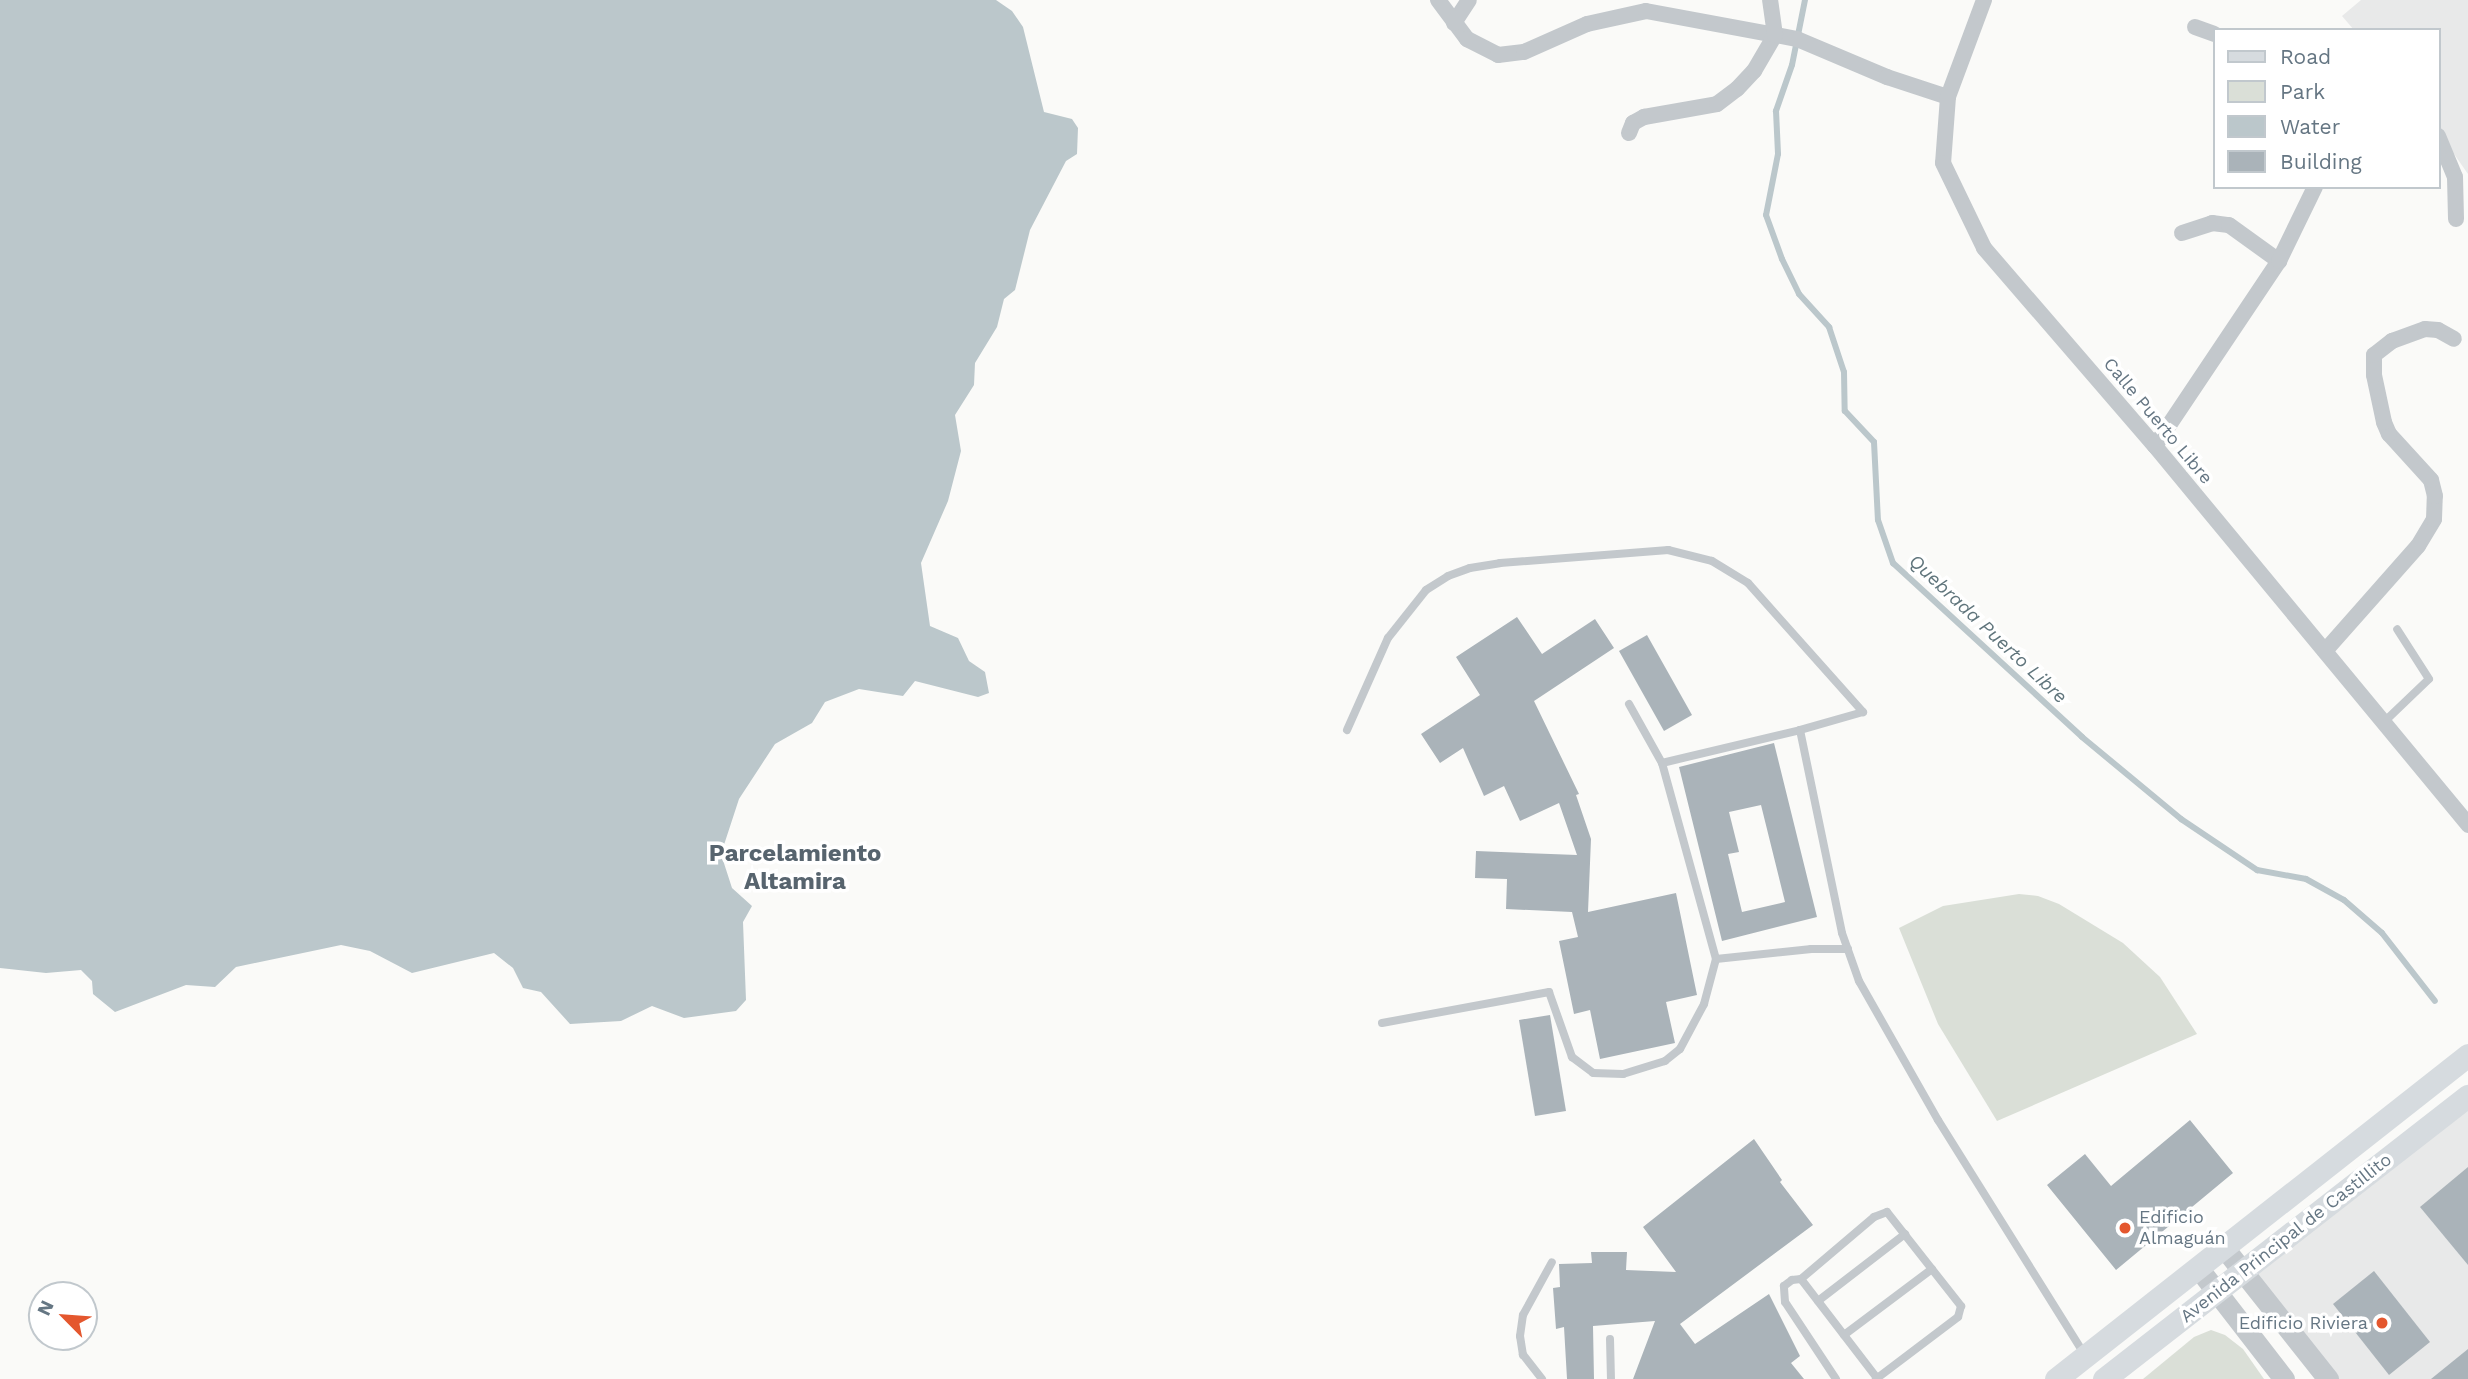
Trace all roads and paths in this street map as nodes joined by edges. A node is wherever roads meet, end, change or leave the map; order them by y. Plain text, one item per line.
1 (1438, 0) edge
2 (1469, 0) edge
3 (1770, 0) edge
4 (1984, 0) edge
5 (1454, 23) junction
6 (2195, 27) dead end
7 (2212, 33) edge
8 (1775, 35) junction
9 (1948, 97) junction
10 (1629, 134) dead end
11 (2440, 141) edge
12 (2314, 189) edge
13 (2456, 219) dead end
14 (2182, 233) dead end
15 (2279, 261) junction
16 (2454, 339) dead end
17 (2155, 446) junction
18 (2397, 629) dead end
19 (2325, 651) junction
20 (1629, 704) dead end
21 (2384, 722) junction
22 (1347, 730) dead end
23 (1800, 730) junction
24 (1662, 763) junction
25 (2468, 825) edge
26 (1847, 949) junction
27 (1716, 959) junction
28 (1382, 1023) dead end
29 (2468, 1055) edge
30 (2468, 1096) edge
31 (1905, 1234) junction
32 (2225, 1249) junction
33 (1552, 1262) dead end
34 (1932, 1269) junction
35 (2199, 1269) junction
36 (2244, 1272) junction
37 (1801, 1279) junction
38 (2218, 1293) junction
39 (1818, 1301) junction
40 (1844, 1335) junction
41 (1610, 1339) dead end
42 (2086, 1356) junction
43 (1542, 1379) edge
44 (1611, 1379) edge
45 (1836, 1379) edge
46 (1876, 1379) edge
47 (2056, 1379) edge
48 (2103, 1379) edge
49 (2284, 1379) edge
50 (2328, 1379) edge

1 - 5 street
2 - 5 street
3 - 8 street
4 - 9 street, Calle Puerto Libre
5 - 8 street
6 - 7 street
8 - 9 street
8 - 10 street
9 - 17 street, Calle Puerto Libre
11 - 13 street
12 - 15 street
14 - 15 street
15 - 17 street
16 - 19 street
17 - 19 street, Calle Puerto Libre
18 - 21 lane
19 - 21 street, Calle Puerto Libre
20 - 24 lane
21 - 25 street, Calle Puerto Libre
22 - 23 lane
23 - 24 lane
23 - 26 lane
24 - 27 lane
26 - 27 lane
26 - 42 lane
27 - 28 lane
29 - 32 main road, Avenida Principal de Castillito
30 - 36 main road, Avenida Principal de Castillito
31 - 34 lane
31 - 37 lane
31 - 39 lane
32 - 35 main road, Avenida Principal de Castillito
32 - 36 street
33 - 43 lane
34 - 40 lane
34 - 46 lane
35 - 38 street
35 - 42 main road, Avenida Principal de Castillito
36 - 38 main road, Avenida Principal de Castillito
36 - 50 street
37 - 39 lane
37 - 45 lane
38 - 48 main road, Avenida Principal de Castillito
38 - 49 street
39 - 40 lane
40 - 46 lane
41 - 44 lane
42 - 47 main road, Avenida Principal de Castillito
42 - 48 street

